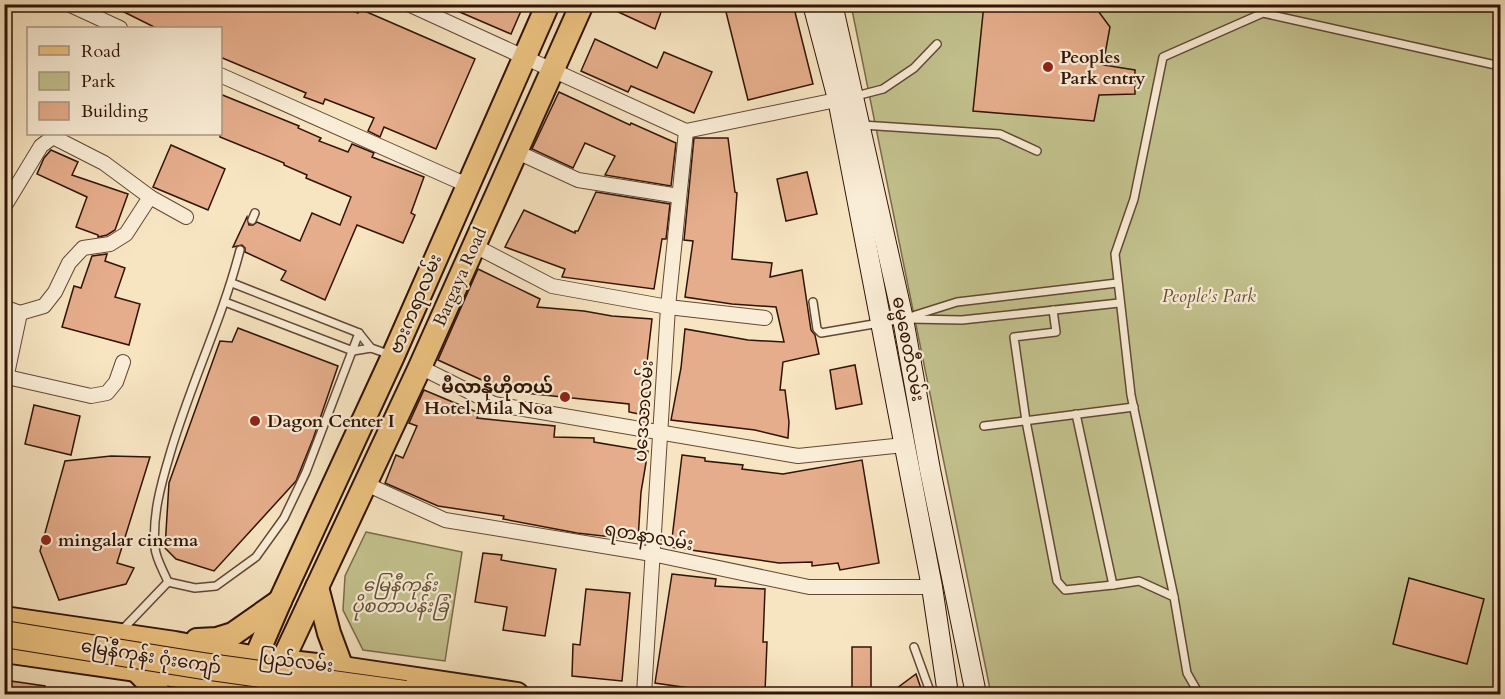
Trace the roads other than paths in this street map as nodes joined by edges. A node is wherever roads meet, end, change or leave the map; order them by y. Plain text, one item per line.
1 (68, 4) edge
2 (408, 4) edge
3 (548, 4) edge
4 (582, 4) edge
5 (813, 4) edge
6 (832, 4) edge
7 (118, 27) edge
8 (937, 44) dead end
9 (525, 56) junction
10 (1500, 66) edge
11 (553, 69) junction
12 (222, 76) edge
13 (846, 98) junction
14 (859, 124) junction
15 (686, 130) junction
16 (515, 151) junction
17 (1037, 151) dead end
18 (467, 185) junction
19 (679, 196) junction
20 (150, 197) junction
21 (4, 207) edge
22 (186, 217) dead end
23 (474, 245) junction
24 (240, 250) dead end
25 (232, 283) junction
26 (1117, 283) junction
27 (225, 302) junction
28 (813, 302) dead end
29 (1119, 303) junction
30 (4, 307) edge
31 (668, 308) junction
32 (1053, 310) junction
33 (20, 313) junction
34 (765, 318) dead end
35 (903, 319) junction
36 (880, 324) junction
37 (359, 333) junction
38 (371, 348) junction
39 (353, 351) junction
40 (393, 356) junction
41 (123, 362) dead end
42 (420, 367) junction
43 (6, 382) edge
44 (1134, 407) junction
45 (1076, 414) junction
46 (1026, 421) junction
47 (984, 426) dead end
48 (660, 433) junction
49 (904, 445) junction
50 (366, 484) junction
51 (652, 554) junction
52 (168, 582) junction
53 (1113, 585) junction
54 (317, 587) junction
55 (932, 587) junction
56 (1174, 597) junction
57 (280, 601) junction
58 (4, 618) edge
59 (4, 634) edge
60 (119, 634) junction
61 (174, 643) junction
62 (914, 647) dead end
63 (4, 651) edge
64 (256, 658) junction
65 (283, 660) junction
66 (342, 668) junction
67 (137, 671) junction
68 (242, 691) edge
69 (268, 693) edge
70 (160, 694) edge
71 (303, 694) edge
72 (405, 694) edge
73 (517, 694) edge
74 (644, 694) edge
75 (931, 694) edge
76 (948, 694) edge
77 (975, 694) edge
78 (1199, 694) edge

1 - 7 street
2 - 9 street
3 - 9 main road, ဗားကရာလမ်း
4 - 11 main road
5 - 13 main road, ဓမ္မစေတီလမ်း
6 - 13 main road, ဓမ္မစေတီလမ်း
8 - 13 lane
9 - 11 street
9 - 18 main road, ဗားကရာလမ်း
10 - 26 lane
11 - 15 street
11 - 16 main road, Bargaya Road
12 - 18 street
13 - 14 main road, ဓမ္မစေတီလမ်း
13 - 15 street
13 - 36 main road, ဓမ္မစေတီလမ်း
14 - 17 lane
14 - 35 main road, ဓမ္မစေတီလမ်း
15 - 19 street, ပဒေသာလမ်း
16 - 19 street
16 - 23 main road, Bargaya Road
18 - 40 main road, ဗားကရာလမ်း
19 - 31 street, ပဒေသာလမ်း
20 - 21 street
20 - 22 street
20 - 33 street
23 - 31 street
23 - 42 main road, Bargaya Road
24 - 25 lane
25 - 27 lane
25 - 37 lane
26 - 29 lane
26 - 35 lane
27 - 39 lane
27 - 52 lane
28 - 36 lane
29 - 32 lane
29 - 44 lane
30 - 33 street
31 - 34 street
31 - 48 street, ပဒေသာလမ်း
32 - 35 lane
32 - 46 lane
33 - 43 street
35 - 36 lane
35 - 77 main road, ဓမ္မစေတီလမ်း
36 - 49 main road, ဓမ္မစေတီလမ်း
37 - 38 lane
37 - 39 lane
38 - 39 lane
38 - 40 lane
39 - 52 lane
40 - 42 main road
40 - 57 main road, ဗားကရာလမ်း
41 - 43 street
42 - 48 street
42 - 50 main road, Bargaya Road
44 - 45 lane
44 - 56 lane
45 - 46 lane
45 - 53 lane
46 - 47 lane
46 - 53 lane
48 - 49 street
48 - 51 street, ပဒေသာလမ်း
49 - 55 main road, ဓမ္မစေတီလမ်း
50 - 51 street, ရတနာလမ်း
50 - 54 main road
51 - 55 street, ရတနာလမ်း
51 - 74 street, ပဒေသာလမ်း
52 - 60 lane
53 - 56 lane
54 - 65 main road
54 - 66 main road
55 - 76 main road, ဓမ္မစေတီလမ်း
56 - 78 lane
57 - 61 main road
57 - 64 main road, ဗားကရာလမ်း
58 - 60 main road, ပြည်လမ်း
59 - 72 highway, မြေနီကုန်း ဂုံးကျော်, bridge
60 - 61 main road, ပြည်လမ်း
61 - 64 main road, ပြည်လမ်း
62 - 75 lane
63 - 67 main road, ပြည်လမ်း
64 - 65 main road, ပြည်လမ်း
64 - 68 main road, ဗားကရာလမ်း
65 - 66 main road, ပြည်လမ်း
65 - 69 main road
66 - 73 main road, ပြည်လမ်း
67 - 68 main road, ပြည်လမ်း
67 - 70 main road
68 - 69 main road, ပြည်လမ်း
69 - 71 main road, ပြည်လမ်း

